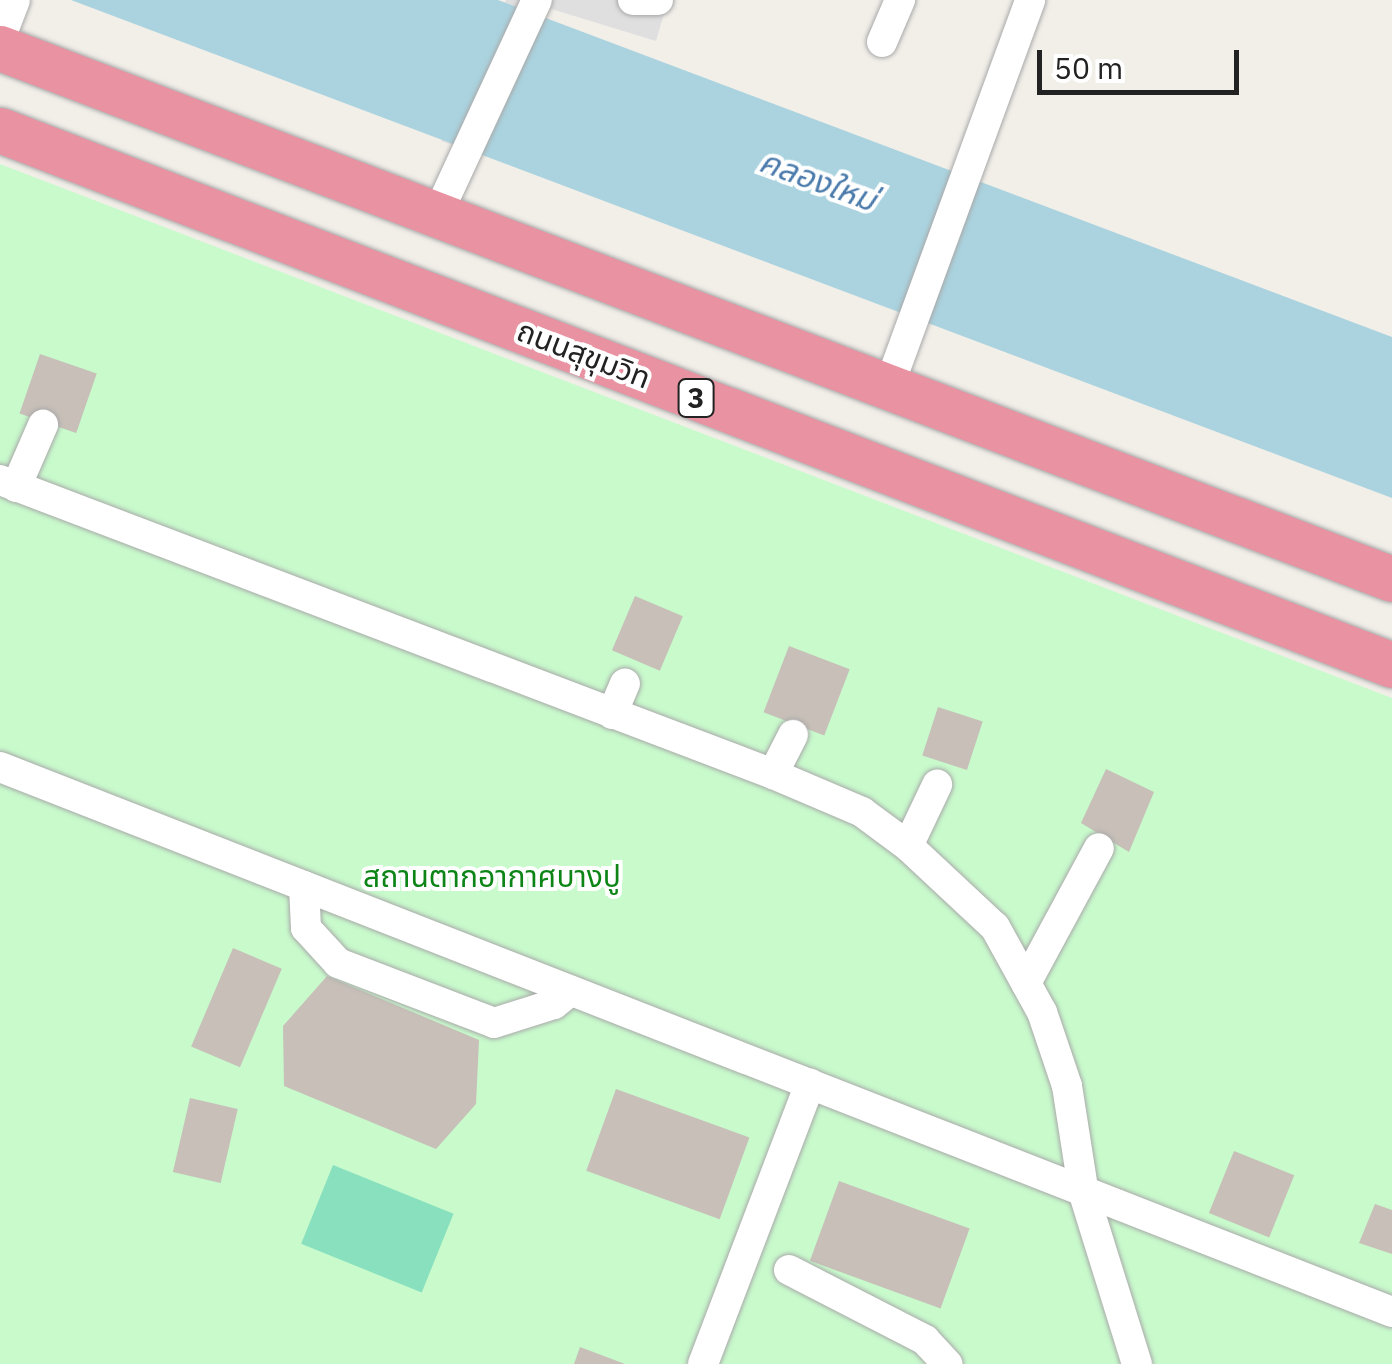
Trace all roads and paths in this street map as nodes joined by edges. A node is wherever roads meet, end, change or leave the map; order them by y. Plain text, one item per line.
1 (15, 0) edge
2 (632, 0) edge
3 (658, 0) edge
4 (900, 0) edge
5 (1030, 0) edge
6 (535, 2) edge
7 (0, 39) edge
8 (882, 42) dead end
9 (0, 48) edge
10 (0, 130) edge
11 (438, 213) junction
12 (889, 386) junction
13 (43, 425) dead end
14 (8, 483) edge
15 (1392, 579) edge
16 (1392, 666) edge
17 (626, 684) dead end
18 (612, 714) junction
19 (793, 735) dead end
20 (0, 767) edge
21 (773, 774) junction
22 (936, 786) dead end
23 (908, 846) junction
24 (1099, 848) dead end
25 (304, 886) junction
26 (1026, 983) junction
27 (570, 991) junction
28 (810, 1084) junction
29 (1084, 1194) junction
30 (789, 1270) dead end
31 (1392, 1312) edge
32 (703, 1364) edge
33 (947, 1364) edge
34 (1137, 1364) edge

1 - 7 street
2 - 3 street
4 - 8 street
5 - 12 street
6 - 11 street
9 - 11 highway
10 - 16 highway, ถนนสุขุมวิท / 3
11 - 12 highway
12 - 15 highway
13 - 14 street
14 - 18 street
17 - 18 street
18 - 21 street
19 - 21 street
20 - 25 street
21 - 23 street
22 - 23 street
23 - 26 street
24 - 26 street
25 - 27 street
25 - 27 street
26 - 29 street
27 - 28 street
28 - 29 street
28 - 32 street
29 - 31 street
29 - 34 street
30 - 33 street

